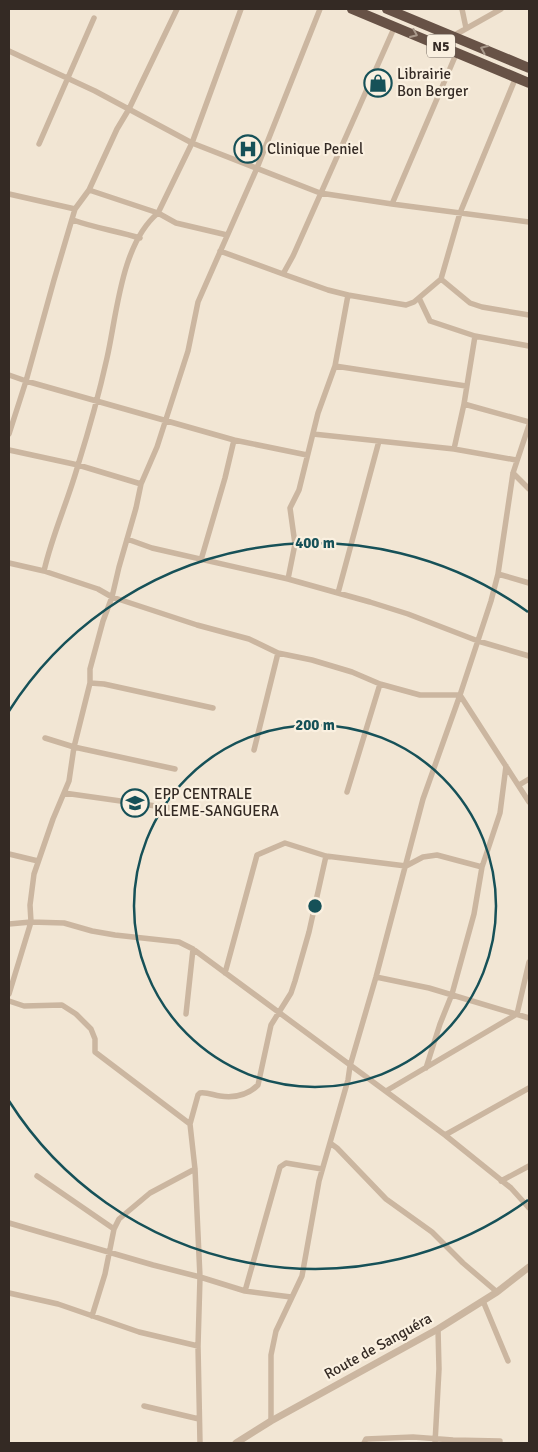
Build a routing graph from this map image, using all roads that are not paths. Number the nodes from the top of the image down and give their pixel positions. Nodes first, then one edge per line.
1 (177, 9) edge
2 (241, 9) edge
3 (320, 9) edge
4 (352, 9) edge
5 (389, 9) edge
6 (462, 9) edge
7 (501, 9) edge
8 (94, 18) dead end
9 (395, 26) junction
10 (466, 28) junction
11 (453, 36) junction
12 (9, 51) edge
13 (457, 52) junction
14 (529, 68) edge
15 (516, 77) junction
16 (68, 79) junction
17 (529, 83) edge
18 (129, 109) junction
19 (192, 143) junction
20 (40, 144) dead end
21 (257, 168) junction
22 (89, 190) junction
23 (320, 193) junction
24 (9, 194) edge
25 (392, 204) junction
26 (76, 209) junction
27 (158, 213) junction
28 (460, 213) junction
29 (73, 220) junction
30 (529, 222) edge
31 (227, 235) junction
32 (140, 238) junction
33 (220, 251) junction
34 (283, 274) junction
35 (440, 279) junction
36 (348, 295) junction
37 (419, 298) junction
38 (529, 315) edge
39 (475, 336) junction
40 (529, 346) edge
41 (335, 366) junction
42 (9, 375) edge
43 (26, 381) junction
44 (466, 386) junction
45 (95, 402) junction
46 (464, 404) junction
47 (165, 420) junction
48 (529, 423) edge
49 (9, 434) edge
50 (313, 434) junction
51 (234, 440) junction
52 (378, 441) junction
53 (454, 449) junction
54 (9, 450) edge
55 (307, 455) junction
56 (516, 460) junction
57 (78, 465) junction
58 (513, 473) junction
59 (141, 484) junction
60 (529, 489) edge
61 (127, 539) junction
62 (201, 560) junction
63 (9, 562) edge
64 (44, 571) junction
65 (498, 574) junction
66 (288, 579) junction
67 (529, 582) edge
68 (338, 594) junction
69 (112, 597) junction
70 (478, 641) junction
71 (278, 653) junction
72 (529, 656) edge
73 (90, 683) junction
74 (380, 684) junction
75 (460, 695) junction
76 (213, 708) dead end
77 (45, 738) dead end
78 (74, 747) junction
79 (254, 750) dead end
80 (506, 765) junction
81 (176, 769) dead end
82 (529, 779) edge
83 (519, 785) junction
84 (64, 792) junction
85 (347, 792) dead end
86 (529, 802) edge
87 (177, 809) dead end
88 (9, 854) edge
89 (326, 856) junction
90 (38, 861) junction
91 (406, 866) junction
92 (482, 867) junction
93 (31, 922) junction
94 (9, 924) edge
95 (193, 949) junction
96 (529, 962) edge
97 (225, 973) junction
98 (376, 977) junction
99 (9, 994) edge
100 (452, 994) junction
101 (9, 1001) edge
102 (280, 1012) junction
103 (186, 1014) dead end
104 (517, 1014) junction
105 (529, 1018) edge
106 (350, 1066) junction
107 (426, 1068) junction
108 (529, 1088) edge
109 (386, 1091) junction
110 (190, 1124) junction
111 (445, 1135) junction
112 (330, 1143) junction
113 (529, 1166) edge
114 (195, 1169) junction
115 (322, 1169) junction
116 (37, 1176) dead end
117 (501, 1181) junction
118 (529, 1208) edge
119 (9, 1223) edge
120 (114, 1229) junction
121 (110, 1252) junction
122 (529, 1268) edge
123 (200, 1277) junction
124 (245, 1291) junction
125 (497, 1292) junction
126 (9, 1293) edge
127 (291, 1297) junction
128 (483, 1301) junction
129 (92, 1316) junction
130 (438, 1329) junction
131 (198, 1346) junction
132 (508, 1362) dead end
133 (144, 1406) dead end
134 (199, 1419) junction
135 (271, 1421) junction
136 (244, 1441) edge
137 (435, 1441) edge
138 (500, 1441) dead end
139 (200, 1443) edge
140 (236, 1443) edge
141 (364, 1443) edge

1 - 18 street
2 - 19 street
3 - 21 street
4 - 9 highway, N5
5 - 11 highway, N5
6 - 10 street
7 - 10 street
8 - 16 street
9 -> 13 highway, N5
9 - 23 street
10 - 11 street
14 -> 11 highway, N5
12 - 16 street
13 - 15 highway, N5
13 - 25 street
15 - 17 highway, N5
15 - 28 street
16 - 18 street
16 - 20 street
18 - 19 street
18 - 22 street
19 - 21 street
19 - 27 street
21 - 23 street
21 - 31 street
22 - 26 street
22 - 27 street
23 - 25 street
23 - 34 street
24 - 26 street
25 - 28 street
26 - 29 street
27 - 31 street
27 - 32 street
28 - 30 street
28 - 35 street
29 - 32 street
29 - 43 street
31 - 33 street
32 - 45 street
33 - 34 street
33 - 47 street
34 - 36 street
35 - 37 street
35 - 38 street
36 - 37 street
36 - 41 street
37 - 39 street
39 - 40 street
39 - 44 street
41 - 44 street
41 - 50 street
42 - 43 street
43 - 45 street
43 - 49 street
44 - 46 street
45 - 47 street
45 - 57 street
46 - 48 street
46 - 53 street
47 - 51 street
47 - 59 street
48 - 56 street
50 - 52 street
50 - 55 street
51 - 55 street
51 - 62 street
52 - 53 street
52 - 68 street
53 - 56 street
54 - 57 street
55 - 66 street
56 - 58 street
57 - 59 street
57 - 64 street
58 - 60 street
58 - 65 street
59 - 61 street
61 - 62 street
61 - 69 street
62 - 66 street
63 - 64 street
64 - 69 street
65 - 67 street
65 - 70 street
66 - 68 street
68 - 70 street
69 - 71 street
69 - 73 street
70 - 72 street
70 - 75 street
71 - 74 street
71 - 79 street
73 - 76 street
73 - 78 street
74 - 75 street
74 - 85 street
75 - 80 street
75 - 91 street
77 - 78 street
78 - 81 street
78 - 84 street
80 - 83 street
80 - 92 street
82 - 83 street
83 - 86 street
84 - 87 street
84 - 90 street
88 - 90 street
89 - 91 street
89 - 97 street
89 - 102 street
90 - 93 street
91 - 92 street
91 - 98 street
92 - 100 street
93 - 94 street
93 - 95 street
93 - 99 street
95 - 97 street
95 - 103 street
96 - 104 street
97 - 102 street
98 - 100 street
98 - 106 street
100 - 104 street
100 - 107 street
101 - 110 street
102 - 106 street
102 - 110 street
104 - 105 street
104 - 107 street
106 - 109 street
106 - 112 street
107 - 109 street
108 - 111 street
109 - 111 street
110 - 114 street
111 - 117 street
112 - 115 street
112 - 125 street
113 - 117 street
114 - 120 street
114 - 123 street
115 - 124 street
115 - 127 street
116 - 120 street
117 - 118 street
119 - 121 street
120 - 121 street
121 - 123 street
121 - 129 street
122 - 125 street, Route de Sanguéra
123 - 124 street
123 - 131 street
124 - 127 street
125 - 128 street, Route de Sanguéra
126 - 129 street
127 - 135 street
128 - 130 street, Route de Sanguéra
128 - 132 street
129 - 131 street
130 - 135 street, Route de Sanguéra
130 - 137 street
131 - 134 street
133 - 134 street
134 - 139 street
135 - 136 street, Route de Sanguéra
136 - 140 street, Route de Sanguéra
137 - 138 street
137 - 141 street

